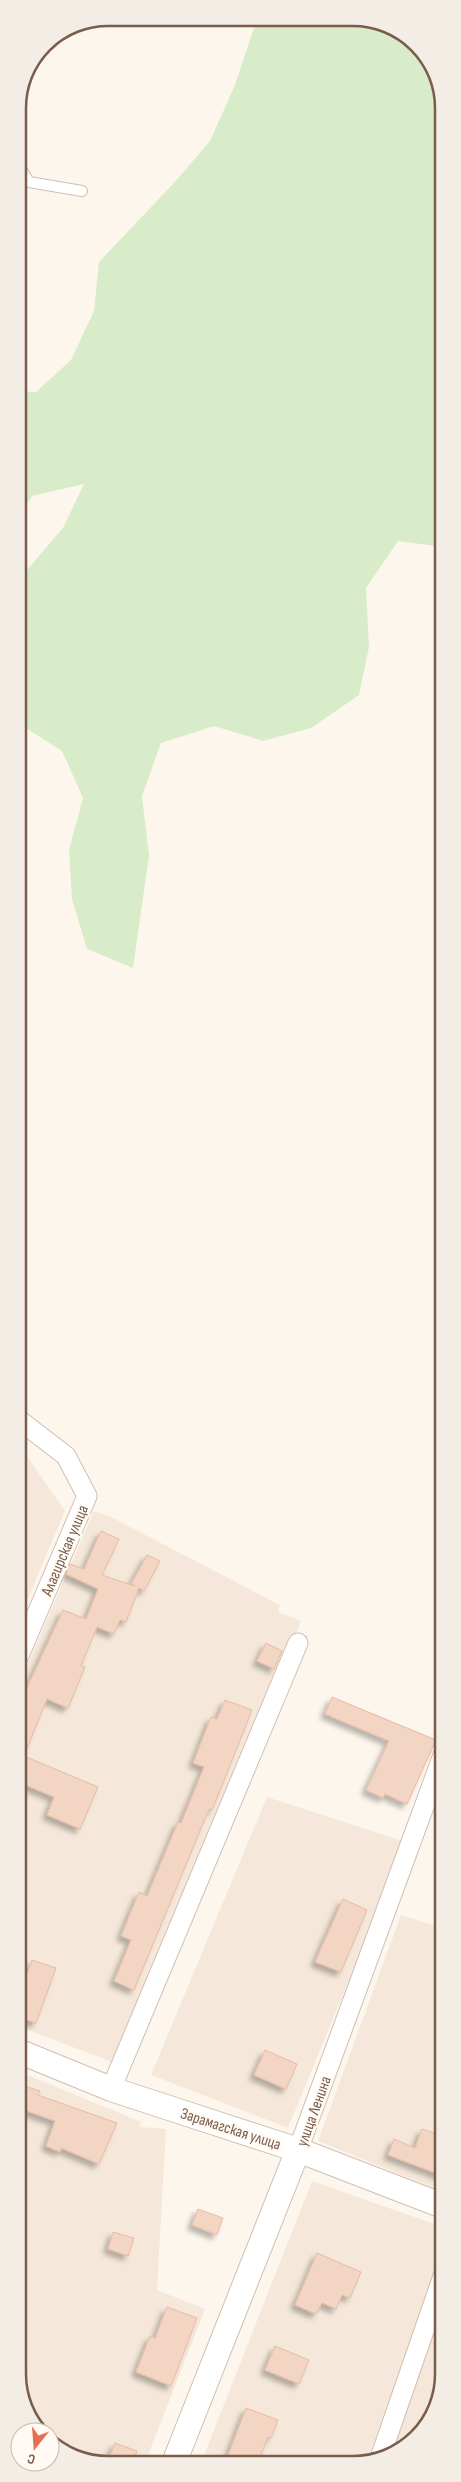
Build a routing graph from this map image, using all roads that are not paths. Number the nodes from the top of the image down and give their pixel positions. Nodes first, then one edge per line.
1 (26, 177) edge
2 (82, 191) dead end
3 (26, 1426) edge
4 (26, 1639) edge
5 (298, 1643) dead end
6 (435, 1777) edge
7 (26, 2054) edge
8 (111, 2089) junction
9 (298, 2150) junction
10 (435, 2203) edge
11 (435, 2299) edge
12 (382, 2450) edge
13 (177, 2456) edge

1 - 2 lane
3 - 4 street, Алагирская улица
5 - 8 street
6 - 9 street, улица Ленина
7 - 8 street, Зарамагская улица
8 - 9 street, Зарамагская улица
9 - 10 street, Зарамагская улица
9 - 13 street, улица Ленина
11 - 12 street

